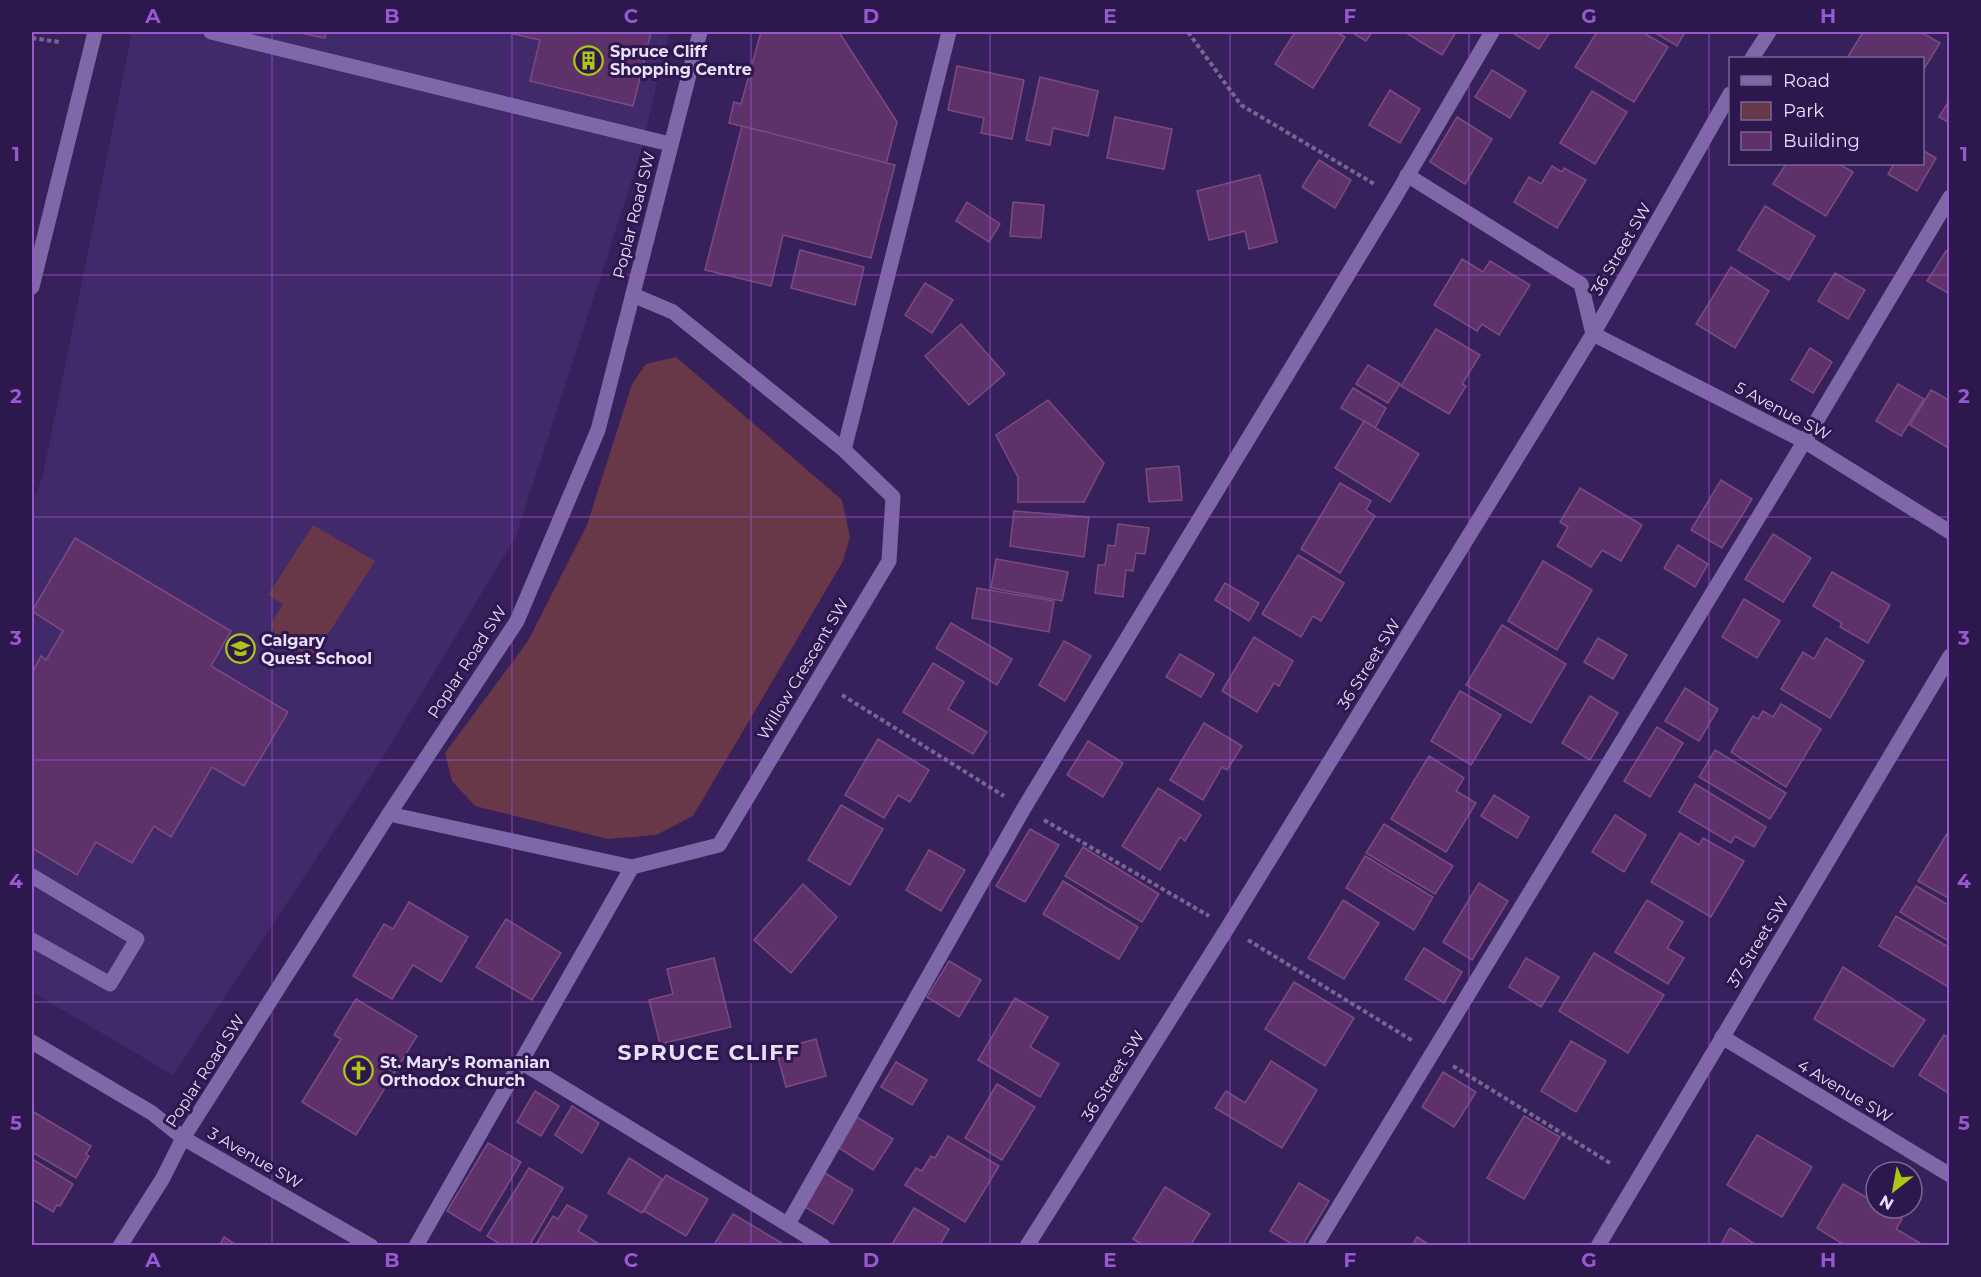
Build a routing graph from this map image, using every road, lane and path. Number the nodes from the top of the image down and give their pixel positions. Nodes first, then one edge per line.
1 (95, 32) edge
2 (211, 32) edge
3 (700, 32) edge
4 (949, 32) edge
5 (1188, 32) edge
6 (1492, 32) edge
7 (1768, 32) edge
8 (32, 38) edge
9 (59, 42) dead end
10 (1753, 57) edge
11 (1729, 97) edge
12 (670, 144) junction
13 (1407, 175) junction
14 (1395, 196) junction
15 (1950, 197) edge
16 (32, 288) edge
17 (633, 295) junction
18 (1593, 334) junction
19 (1804, 441) junction
20 (844, 450) junction
21 (1950, 532) edge
22 (1950, 656) edge
23 (389, 814) junction
24 (632, 867) junction
25 (32, 876) edge
26 (32, 939) edge
27 (1722, 1037) junction
28 (32, 1042) edge
29 (521, 1062) junction
30 (183, 1138) junction
31 (1950, 1175) edge
32 (788, 1224) junction
33 (120, 1245) edge
34 (370, 1245) edge
35 (416, 1245) edge
36 (823, 1245) edge
37 (1028, 1245) edge
38 (1315, 1245) edge
39 (1598, 1245) edge

1 - 16 street
2 - 12 street
3 - 12 street, Poplar Road SW
4 - 20 street
5 - 14 path
6 - 13 street
7 - 10 street
8 - 9 path
11 - 18 street, 36 Street SW
12 - 17 street, Poplar Road SW
13 - 14 street
13 - 18 street
14 - 32 street
15 - 19 street
17 - 20 street, Willow Crescent SW
17 - 23 street, Poplar Road SW
18 - 19 street, 5 Avenue SW
18 - 37 street, 36 Street SW
19 - 21 street, 5 Avenue SW
19 - 38 street
20 - 24 street, Willow Crescent SW
22 - 27 street, 37 Street SW
23 - 24 street, Willow Crescent SW
23 - 30 street, Poplar Road SW
24 - 29 street
25 - 26 street
27 - 31 street, 4 Avenue SW
27 - 39 street, 37 Street SW
28 - 30 street, 3 Avenue SW
29 - 32 street
29 - 35 street
30 - 33 street, Poplar Road SW
30 - 34 street, 3 Avenue SW
32 - 36 street

